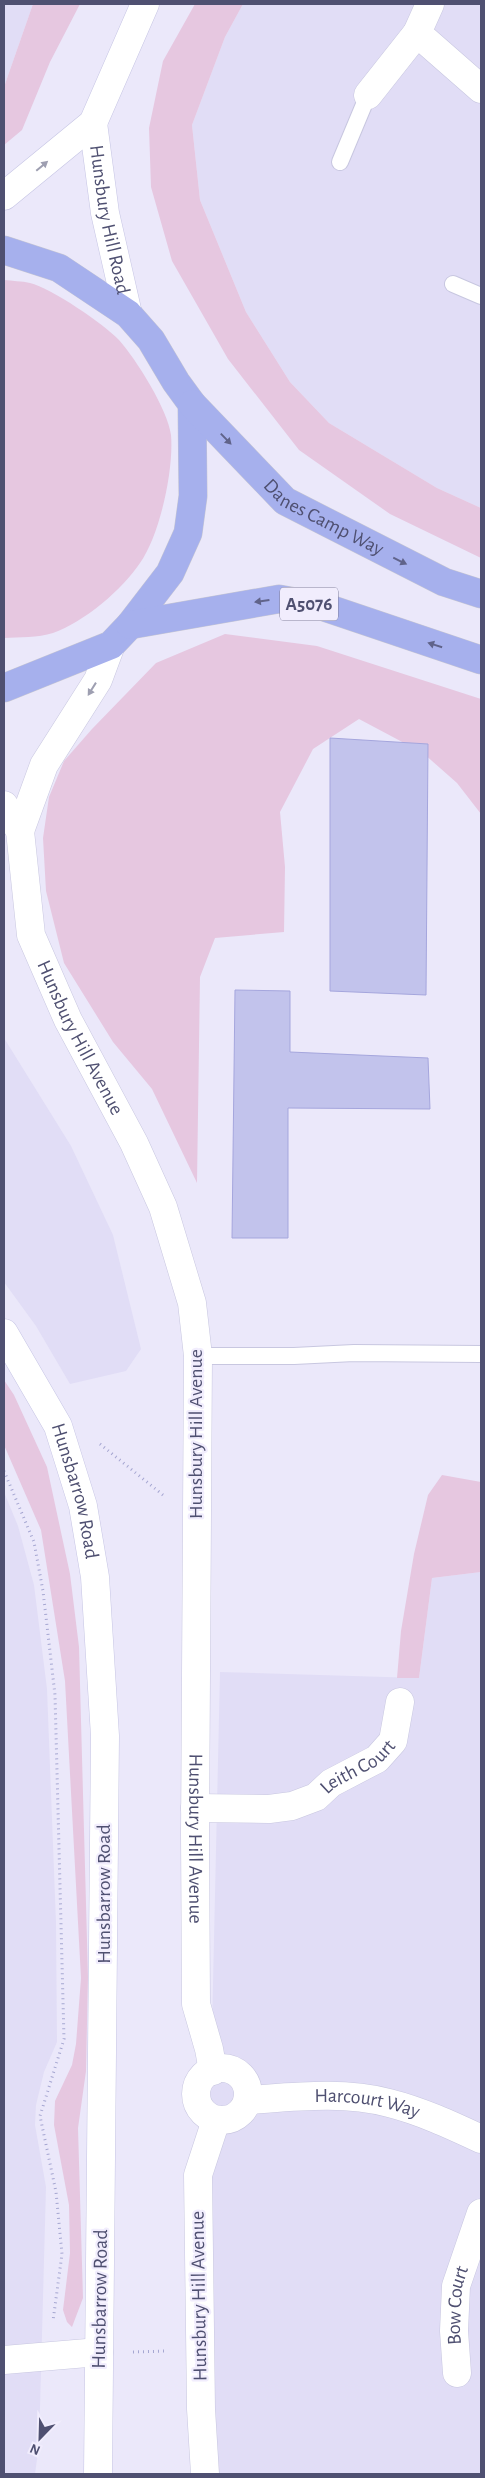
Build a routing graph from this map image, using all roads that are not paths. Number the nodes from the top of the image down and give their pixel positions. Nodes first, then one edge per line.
1 (144, 4) edge
2 (430, 4) edge
3 (417, 32) junction
4 (481, 89) edge
5 (368, 95) joint
6 (94, 123) junction
7 (340, 162) dead end
8 (4, 196) edge
9 (4, 250) edge
10 (453, 284) dead end
11 (481, 296) edge
12 (128, 314) junction
13 (192, 404) junction
14 (481, 594) edge
15 (130, 625) junction
16 (111, 645) junction
17 (481, 660) edge
18 (4, 688) edge
19 (4, 805) edge
20 (20, 831) junction
21 (4, 1332) edge
22 (481, 1354) edge
23 (198, 1356) junction
24 (400, 1702) dead end
25 (196, 1808) junction
26 (212, 2071) junction
27 (248, 2100) junction
28 (216, 2120) junction
29 (481, 2138) edge
30 (481, 2213) edge
31 (100, 2352) junction
32 (4, 2360) edge
33 (457, 2373) dead end
34 (98, 2474) edge
35 (205, 2474) edge

1 - 6 street, Hunsbury Hill Road
2 - 3 street
3 - 4 street
3 - 5 street
5 - 7 lane
8 -> 6 street, Hunsbury Hill Road
6 - 12 street, Hunsbury Hill Road
9 - 12 highway, Danes Camp Way
10 - 11 lane
12 - 13 highway, Danes Camp Way
13 -> 14 highway, Danes Camp Way
13 - 15 highway
15 - 16 highway
17 -> 15 highway, A5076
16 - 18 highway
16 -> 20 street, Hunsbury Hill Avenue
19 - 20 street, Hunsbury Hill Avenue
20 - 23 street, Hunsbury Hill Avenue
21 - 31 street, Hunsbarrow Road
22 - 23 lane
23 - 25 street, Hunsbury Hill Avenue
24 - 25 street, Leith Court
25 - 26 street, Hunsbury Hill Avenue
26 - 27 street
26 - 28 street
27 - 28 street
27 - 29 street, Harcourt Way
28 - 35 street, Hunsbury Hill Avenue
30 - 33 street, Bow Court
31 - 32 street
31 - 34 street, Hunsbarrow Road

